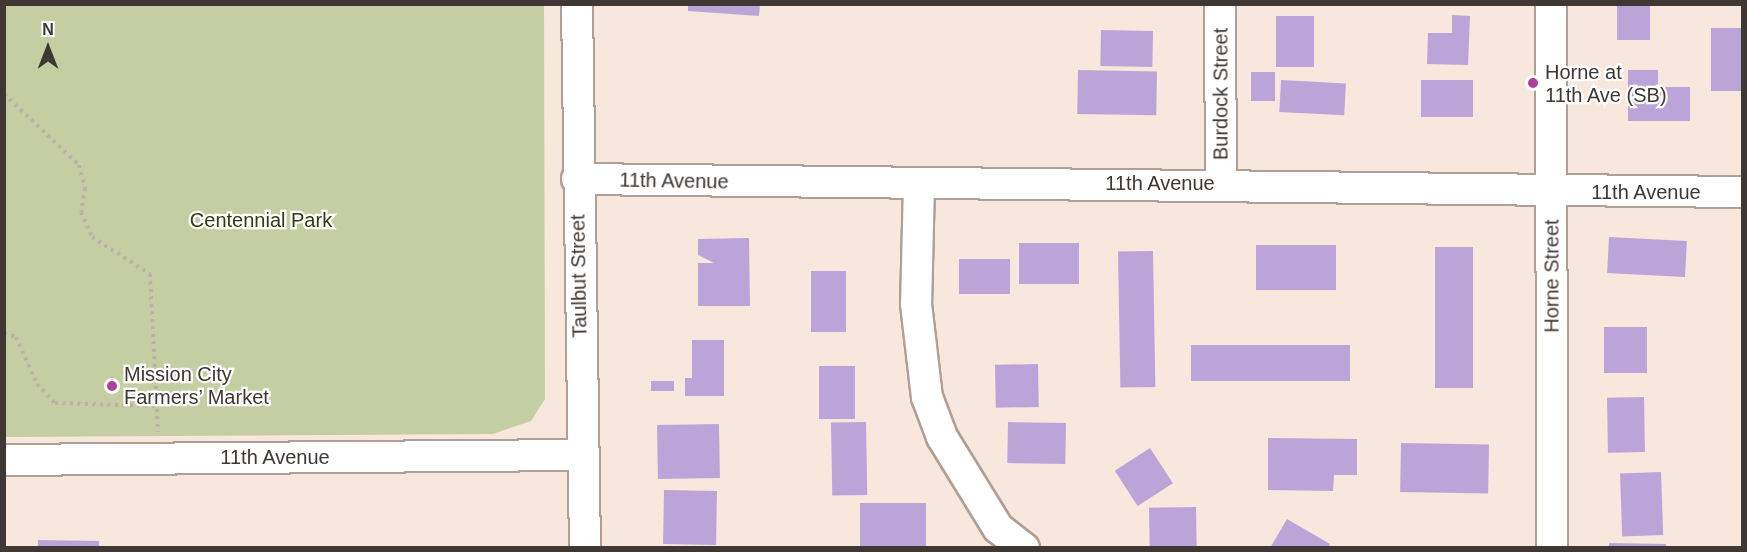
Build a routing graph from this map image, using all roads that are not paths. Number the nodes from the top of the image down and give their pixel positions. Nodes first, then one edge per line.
1 (577, 4) edge
2 (1220, 4) edge
3 (1551, 4) edge
4 (577, 179) junction
5 (919, 183) junction
6 (1221, 183) junction
7 (1552, 191) junction
8 (1743, 192) edge
9 (581, 455) junction
10 (4, 460) edge
11 (585, 548) edge
12 (1024, 548) edge
13 (1552, 548) edge

1 - 4 street, Taulbut Street
2 - 6 street, Burdock Street
3 - 7 street, Horne Street
4 - 5 street, 11th Avenue
4 - 9 street, Taulbut Street
5 - 6 street, 11th Avenue
5 - 12 street
6 - 7 street, 11th Avenue
7 - 8 street, 11th Avenue
7 - 13 street, Horne Street
9 - 10 street, 11th Avenue
9 - 11 street, Taulbut Street

